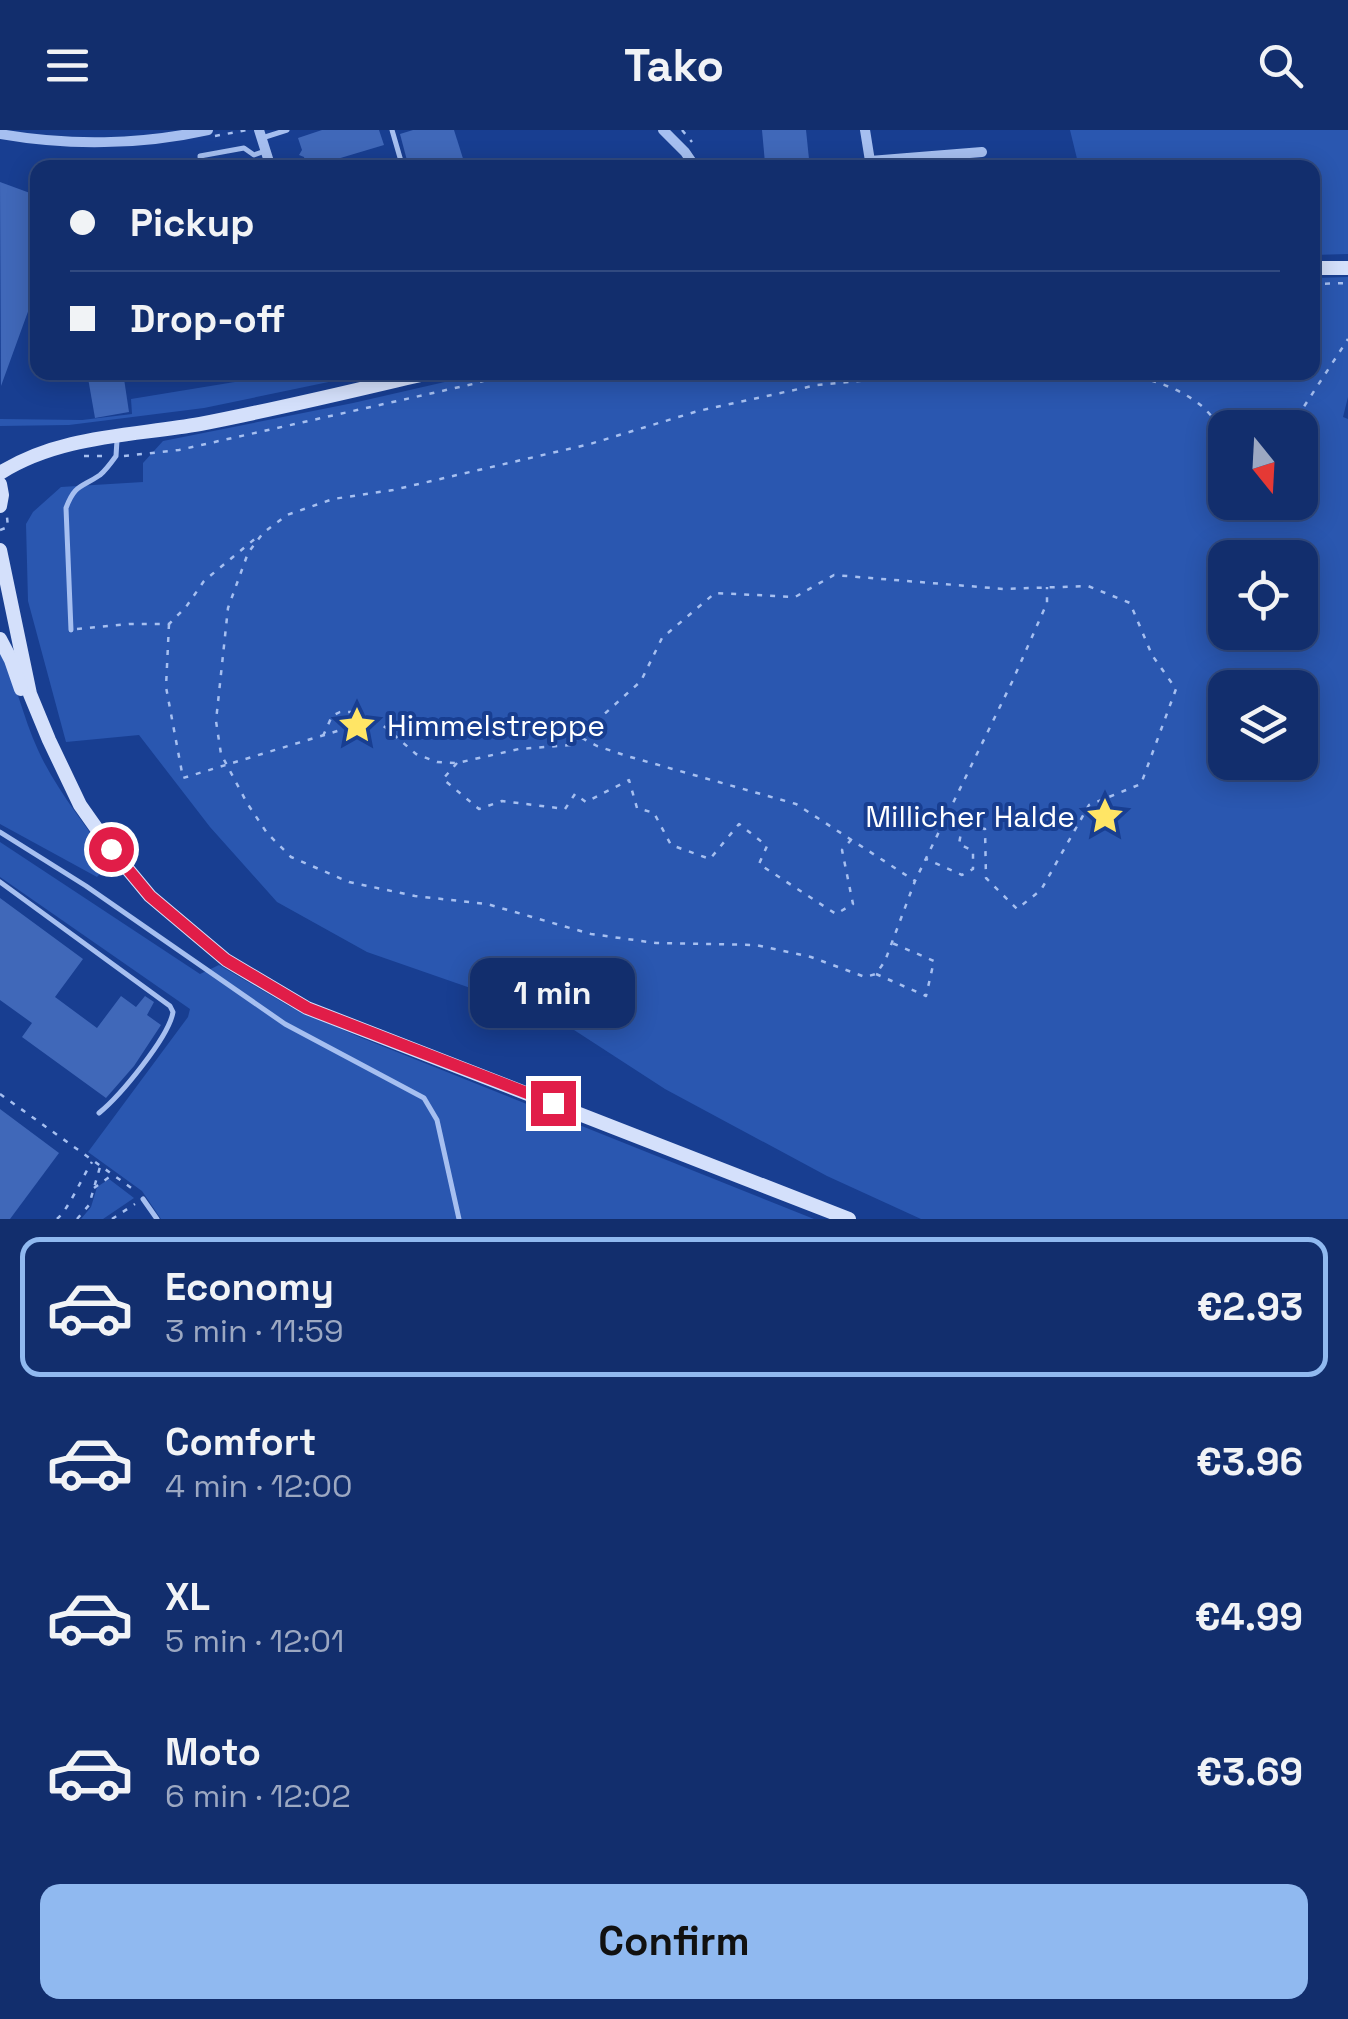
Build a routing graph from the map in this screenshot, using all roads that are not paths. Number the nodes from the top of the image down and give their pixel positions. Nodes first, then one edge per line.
1 (208, 130) edge
2 (287, 130) edge
3 (392, 130) edge
4 (664, 130) edge
5 (865, 130) edge
6 (0, 134) edge
7 (260, 134) edge
8 (266, 151) junction
9 (982, 152) dead end
10 (201, 160) edge
11 (268, 160) edge
12 (401, 160) edge
13 (690, 160) edge
14 (870, 160) edge
15 (882, 160) edge
16 (1320, 268) edge
17 (1348, 268) edge
18 (398, 380) edge
19 (117, 437) junction
20 (0, 473) edge
21 (0, 484) edge
22 (0, 506) edge
23 (0, 550) edge
24 (70, 630) road end
25 (0, 639) edge
26 (70, 787) junction
27 (0, 832) edge
28 (0, 882) edge
29 (100, 1113) dead end
30 (143, 1198) road end
31 (157, 1219) edge
32 (459, 1219) edge
33 (850, 1219) edge

1 - 6 street
2 - 7 lane
3 - 12 lane
4 - 13 street
5 - 14 street
7 - 8 street
8 - 10 lane
8 - 11 street
9 - 15 street
16 - 17 main road
18 - 19 main road
19 - 20 main road
19 - 24 lane
21 - 22 main road
23 - 26 main road
25 - 26 main road
26 - 33 main road
27 - 32 lane
28 - 29 lane
30 - 31 lane

